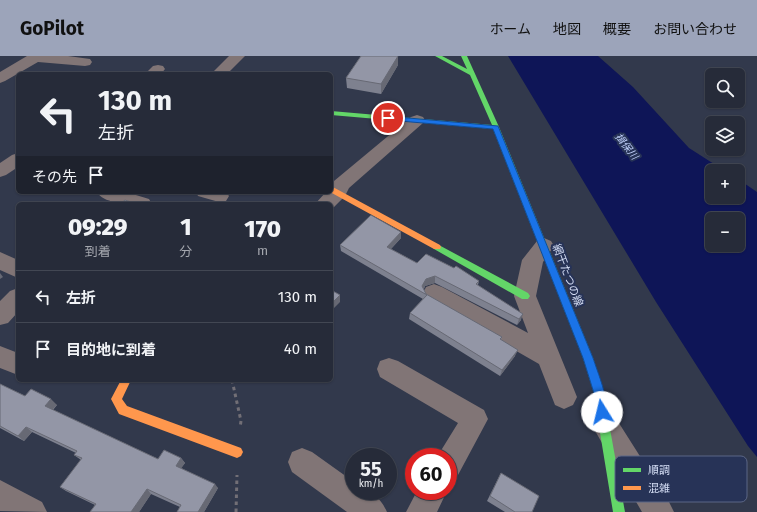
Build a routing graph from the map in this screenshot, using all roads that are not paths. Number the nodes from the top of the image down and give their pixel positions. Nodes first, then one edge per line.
1 (238, 56) edge
2 (438, 56) edge
3 (464, 56) edge
4 (36, 57) edge
5 (85, 62) dead end
6 (220, 72) edge
7 (472, 74) junction
8 (0, 78) edge
9 (0, 82) edge
10 (16, 84) edge
11 (333, 113) edge
12 (417, 120) junction
13 (496, 127) junction
14 (16, 160) edge
15 (0, 171) edge
16 (333, 193) edge
17 (101, 194) edge
18 (112, 194) edge
19 (331, 195) edge
20 (94, 202) edge
21 (136, 202) edge
22 (544, 246) junction
23 (0, 260) edge
24 (16, 269) edge
25 (434, 293) dead end
26 (525, 296) junction
27 (16, 300) edge
28 (0, 316) edge
29 (0, 357) edge
30 (549, 357) junction
31 (16, 363) edge
32 (389, 369) dead end
33 (125, 382) edge
34 (564, 397) dead end
35 (603, 422) junction
36 (457, 450) edge
37 (237, 452) dead end
38 (624, 456) edge
39 (302, 462) dead end
40 (615, 490) edge
41 (0, 496) edge
42 (428, 500) edge
43 (617, 502) edge
44 (653, 502) edge
45 (32, 512) edge
46 (372, 512) edge
47 (421, 512) edge
48 (619, 512) edge
49 (659, 512) edge

1 - 6 street
2 - 7 street
3 - 7 street, 網干たつの線
4 - 5 street
4 - 8 street
7 - 13 street, 網干たつの線
9 - 10 street
11 - 12 street
12 - 13 street
12 - 16 street
13 - 22 street, 網干たつの線
14 - 15 street
17 - 20 street
18 - 21 street
19 - 26 street
22 - 26 street
22 - 35 street, 網干たつの線
23 - 24 street
25 - 30 street
26 - 30 street
27 - 28 street
29 - 31 street
30 - 34 street
32 - 36 street
33 - 37 street
35 - 38 street
35 - 40 street, 網干たつの線
39 - 46 street
41 - 45 street
42 - 47 street
43 - 48 street, 網干たつの線
44 - 49 street

